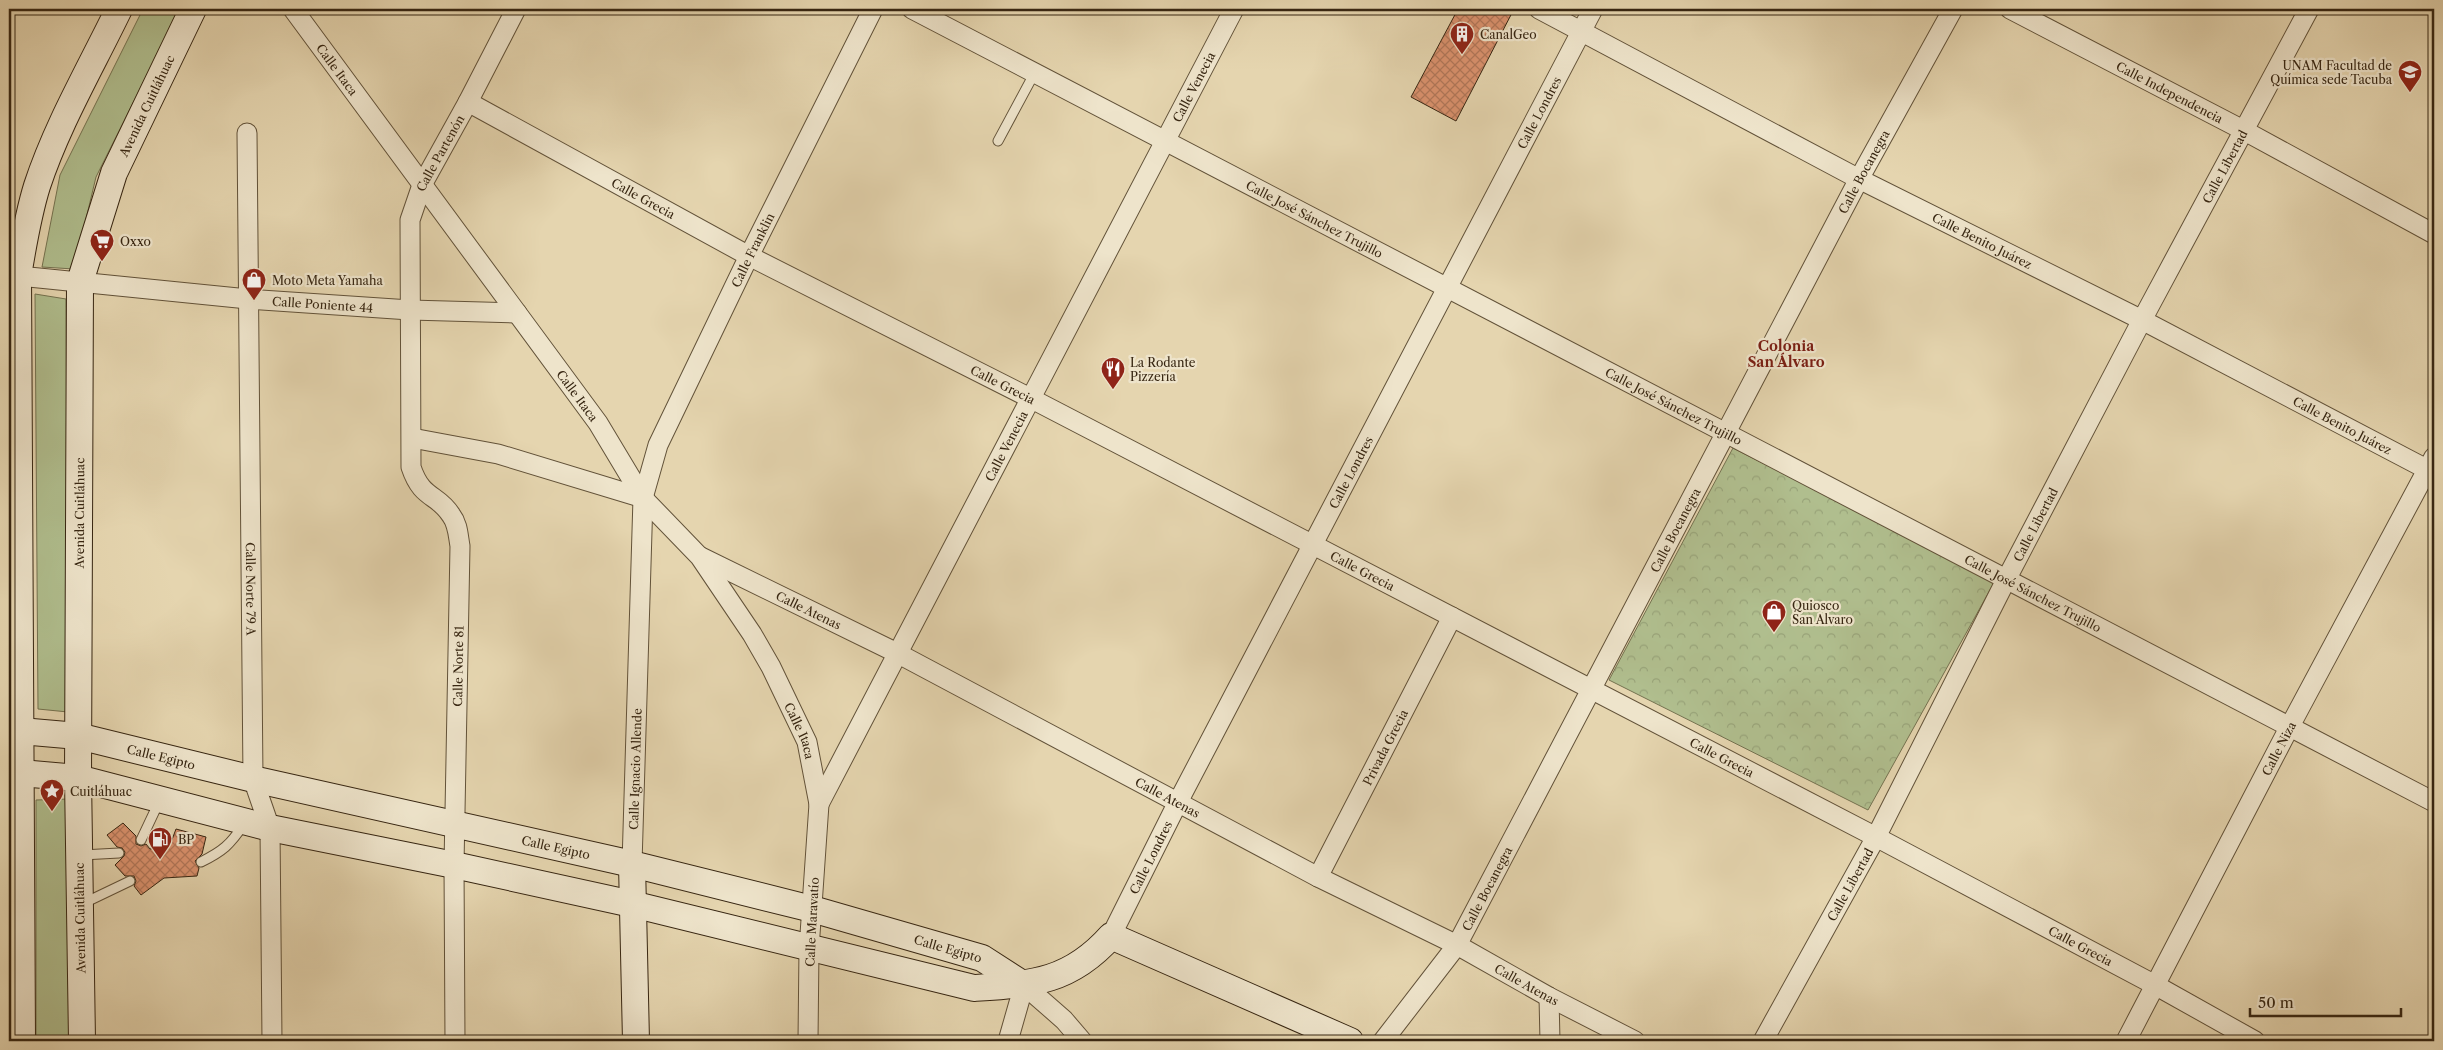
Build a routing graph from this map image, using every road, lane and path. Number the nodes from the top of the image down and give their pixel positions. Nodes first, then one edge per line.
1 (119, 9) edge
2 (193, 9) edge
3 (293, 9) edge
4 (516, 9) edge
5 (873, 9) edge
6 (912, 9) edge
7 (1234, 9) edge
8 (1539, 9) edge
9 (1593, 9) edge
10 (1953, 9) edge
11 (2010, 9) edge
12 (2309, 9) edge
13 (1581, 31) junction
14 (1034, 74) junction
15 (468, 102) junction
16 (2243, 130) junction
17 (247, 133) dead end
18 (1165, 140) junction
19 (998, 141) dead end
20 (1858, 179) junction
21 (422, 185) junction
22 (2434, 234) edge
23 (749, 256) junction
24 (14, 275) edge
25 (80, 282) junction
26 (1448, 287) junction
27 (248, 299) junction
28 (410, 310) junction
29 (517, 313) junction
30 (2142, 320) junction
31 (1030, 398) junction
32 (1725, 432) junction
33 (412, 438) junction
34 (2432, 466) edge
35 (643, 498) junction
36 (1312, 545) junction
37 (700, 557) junction
38 (2006, 578) junction
39 (1452, 617) junction
40 (897, 653) junction
41 (1591, 689) junction
42 (2290, 726) junction
43 (15, 731) edge
44 (78, 736) junction
45 (15, 772) edge
46 (78, 778) junction
47 (253, 779) junction
48 (160, 800) junction
49 (1178, 802) junction
50 (2434, 802) edge
51 (818, 804) junction
52 (455, 823) junction
53 (258, 825) junction
54 (1876, 837) junction
55 (141, 840) dead end
56 (15, 846) edge
57 (119, 853) dead end
58 (79, 855) junction
59 (200, 862) dead end
60 (632, 864) junction
61 (454, 865) junction
62 (1318, 877) junction
63 (130, 882) dead end
64 (632, 904) junction
65 (80, 905) junction
66 (812, 909) junction
67 (1111, 936) junction
68 (1457, 945) junction
69 (809, 949) junction
70 (1024, 985) junction
71 (2155, 985) junction
72 (1549, 997) junction
73 (22, 1041) edge
74 (82, 1041) edge
75 (272, 1041) edge
76 (455, 1041) edge
77 (636, 1041) edge
78 (808, 1041) edge
79 (1008, 1041) edge
80 (1082, 1041) edge
81 (1350, 1041) edge
82 (1383, 1041) edge
83 (1550, 1041) edge
84 (1635, 1041) edge
85 (1763, 1041) edge
86 (2126, 1041) edge
87 (2255, 1041) edge

1 - 24 street
2 - 25 street, Avenida Cuitláhuac
3 - 21 street, Calle Itaca
4 - 15 street, Calle Partenón
5 - 23 street, Calle Franklin
6 - 14 street, Calle José Sánchez Trujillo
7 - 18 street, Calle Venecia
8 - 13 street, Calle Benito Juárez
9 - 13 street, Calle Londres
10 - 20 street, Calle Bocanegra
11 - 16 street, Calle Independencia
12 - 16 street, Calle Libertad
13 - 20 street, Calle Benito Juárez
13 - 26 street, Calle Londres
14 - 18 street, Calle José Sánchez Trujillo
14 - 19 lane
15 - 21 street, Calle Partenón
15 - 23 street, Calle Grecia
16 - 22 street, Calle Independencia
16 - 30 street, Calle Libertad
17 - 27 street, Calle Norte 79 A
18 - 26 street, Calle José Sánchez Trujillo
18 - 31 street, Calle Venecia
20 - 30 street, Calle Benito Juárez
20 - 32 street, Calle Bocanegra
21 - 28 street, Calle Partenón
21 - 29 street, Calle Itaca
23 - 31 street, Calle Grecia
23 - 35 street, Calle Franklin
24 - 25 street, Calle Poniente 44
24 - 43 street
25 - 27 street, Calle Poniente 44
25 - 44 street, Avenida Cuitláhuac
26 - 32 street, Calle José Sánchez Trujillo
26 - 36 street, Calle Londres
27 - 28 street, Calle Poniente 44
27 - 47 street, Calle Norte 79 A
28 - 29 street, Calle Poniente 44
28 - 33 street, Calle Norte 81
29 - 35 street, Calle Itaca
30 - 34 street, Calle Benito Juárez
30 - 38 street, Calle Libertad
31 - 36 street, Calle Grecia
31 - 40 street, Calle Venecia
32 - 38 street, Calle José Sánchez Trujillo
32 - 41 street, Calle Bocanegra
33 - 35 street
33 - 52 street, Calle Norte 81
34 - 42 street, Calle Niza
35 - 37 street, Calle Itaca
35 - 60 street, Calle Ignacio Allende
36 - 39 street, Calle Grecia
36 - 49 street, Calle Londres
37 - 40 street, Calle Atenas
37 - 51 street, Calle Itaca
38 - 42 street, Calle José Sánchez Trujillo
38 - 54 street, Calle Libertad
39 - 41 street, Calle Grecia
39 - 62 street, Privada Grecia
40 - 49 street, Calle Atenas
40 - 51 street, Calle Venecia
41 - 54 street, Calle Grecia
41 - 68 street, Calle Bocanegra
42 - 50 street, Calle José Sánchez Trujillo
42 - 71 street, Calle Niza
43 - 44 street, Calle Egipto
43 - 45 street
44 - 46 street, Avenida Cuitláhuac
44 - 47 street, Calle Egipto
45 - 46 street
45 - 56 street
46 - 48 street
46 - 58 street, Avenida Cuitláhuac
47 - 52 street, Calle Egipto
47 - 53 street, Calle Norte 79 A
48 - 53 street
48 - 55 lane
49 - 62 street, Calle Atenas
49 - 67 street, Calle Londres
51 - 66 street, Calle Maravatío
52 - 60 street, Calle Egipto
52 - 61 street, Calle Norte 81
53 - 59 lane
53 - 61 street
53 - 75 street, Calle Norte 79 A
54 - 71 street, Calle Grecia
54 - 85 street, Calle Libertad
56 - 73 street
57 - 58 lane
58 - 65 street, Avenida Cuitláhuac
60 - 64 street, Calle Ignacio Allende
60 - 66 street, Calle Egipto
61 - 64 street
61 - 76 street, Calle Norte 81
62 - 68 street, Calle Atenas
63 - 65 lane
64 - 69 street
64 - 77 street, Calle Ignacio Allende
65 - 74 street, Avenida Cuitláhuac
66 - 69 street, Calle Maravatío
66 - 70 street, Calle Egipto
67 - 70 street
67 - 81 street
68 - 72 street, Calle Atenas
68 - 82 street, Calle Bocanegra
69 - 70 street
69 - 78 street, Calle Maravatío
70 - 79 street
70 - 80 street
71 - 86 street, Calle Niza
71 - 87 street, Calle Grecia
72 - 83 street
72 - 84 street, Calle Atenas

